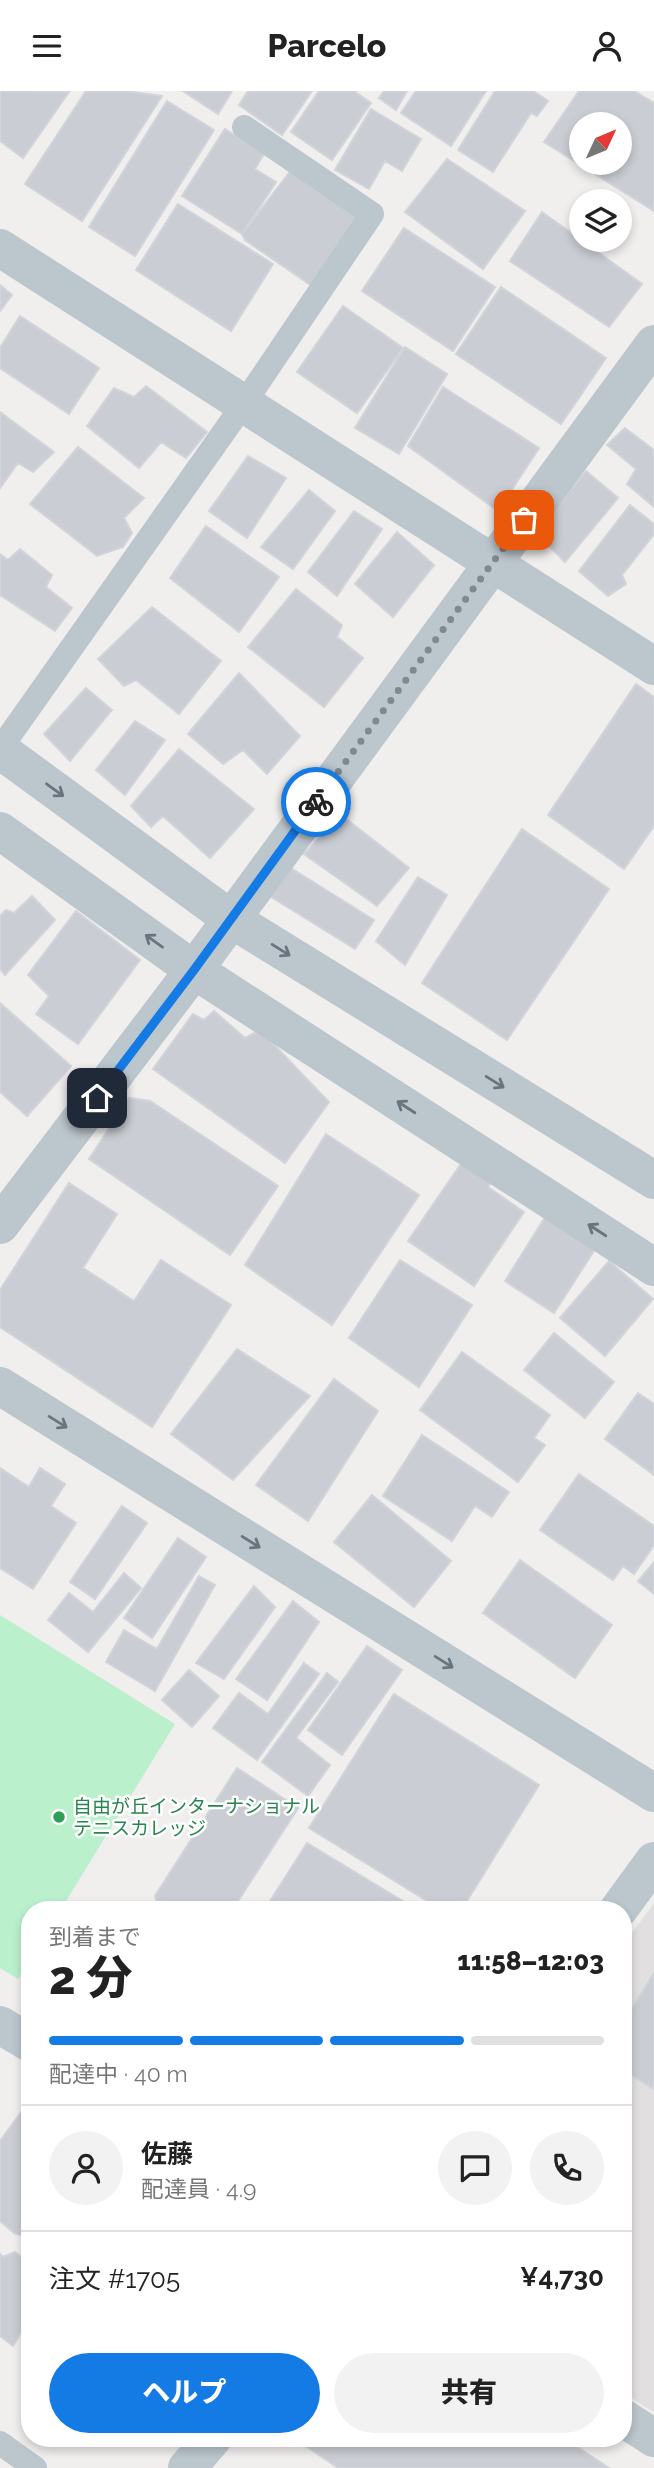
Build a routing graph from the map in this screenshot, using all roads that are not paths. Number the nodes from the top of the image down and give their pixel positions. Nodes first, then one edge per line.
1 (244, 127) dead end
2 (0, 248) edge
3 (654, 344) edge
4 (243, 405) junction
5 (491, 564) junction
6 (654, 666) edge
7 (0, 750) edge
8 (0, 831) edge
9 (231, 919) junction
10 (194, 970) junction
11 (654, 1180) edge
12 (0, 1225) edge
13 (654, 1267) edge
14 (0, 1386) edge
15 (654, 1793) edge
16 (654, 1861) edge
17 (625, 1901) edge
18 (0, 2025) edge
19 (21, 2038) edge
20 (632, 2424) edge
21 (654, 2438) edge
22 (0, 2443) edge
23 (205, 2447) edge
24 (35, 2468) edge
25 (187, 2468) edge

1 - 4 lane
2 - 4 street
3 - 5 street
4 - 5 street
4 - 7 lane
5 - 6 street
5 - 9 street
7 -> 9 street
10 -> 8 street
9 - 10 street
9 -> 11 street
10 - 12 street
13 -> 10 street
14 -> 15 street
16 - 17 street
18 - 19 street
20 - 21 street
22 - 24 lane
23 - 25 street

